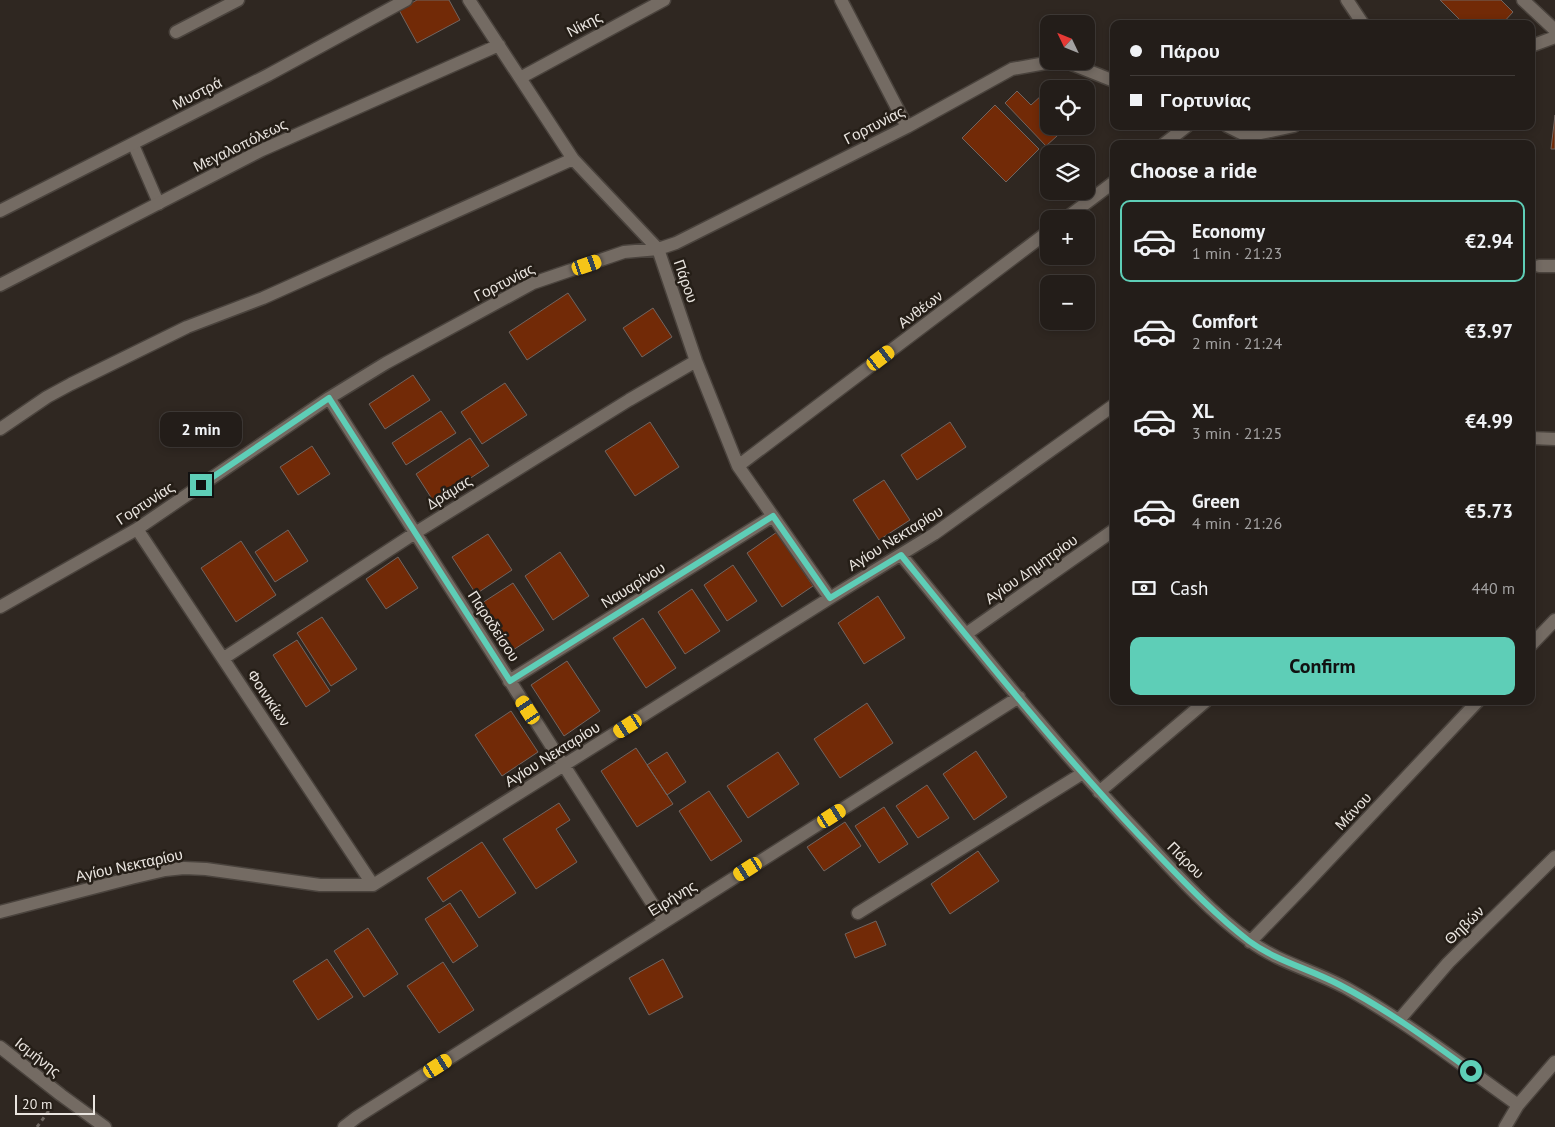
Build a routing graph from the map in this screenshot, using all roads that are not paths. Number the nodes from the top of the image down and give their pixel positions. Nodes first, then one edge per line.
1 (238, 0) edge
2 (406, 0) edge
3 (469, 0) edge
4 (664, 0) edge
5 (841, 0) edge
6 (1347, 0) edge
7 (1523, 0) edge
8 (646, 4) edge
9 (1360, 20) edge
10 (1555, 30) edge
11 (176, 32) dead end
12 (1555, 37) edge
13 (1535, 44) edge
14 (499, 45) junction
15 (1040, 64) edge
16 (1088, 70) edge
17 (520, 78) junction
18 (1110, 78) edge
19 (907, 127) junction
20 (1182, 130) edge
21 (1235, 130) edge
22 (1275, 130) edge
23 (1169, 140) edge
24 (133, 144) junction
25 (573, 159) junction
26 (1110, 185) edge
27 (159, 204) junction
28 (1077, 210) edge
29 (0, 211) edge
30 (1040, 238) edge
31 (658, 250) junction
32 (1539, 266) dead end
33 (1555, 266) edge
34 (0, 285) edge
35 (696, 360) junction
36 (329, 398) junction
37 (1110, 408) edge
38 (0, 429) edge
39 (1535, 438) edge
40 (1555, 439) edge
41 (738, 466) junction
42 (773, 516) junction
43 (137, 529) junction
44 (415, 533) junction
45 (1110, 533) edge
46 (901, 555) junction
47 (830, 598) junction
48 (0, 607) edge
49 (1555, 620) edge
50 (966, 634) junction
51 (1535, 641) edge
52 (224, 658) junction
53 (510, 681) junction
54 (1019, 697) junction
55 (1201, 705) edge
56 (1474, 705) edge
57 (564, 766) junction
58 (1083, 773) junction
59 (1099, 792) junction
60 (1555, 857) edge
61 (374, 885) junction
62 (0, 912) edge
63 (858, 913) dead end
64 (664, 922) junction
65 (1250, 942) junction
66 (1400, 1020) junction
67 (0, 1048) edge
68 (1555, 1062) edge
69 (1518, 1106) junction
70 (105, 1127) edge
71 (344, 1127) edge
72 (1504, 1127) edge

1 - 11 street
2 - 24 street, Μυστρά
3 - 14 street, Πάρου
4 - 8 street, Νίκης
5 - 19 street
6 - 9 street
7 - 10 street
8 - 17 street, Νίκης
12 - 13 street
14 - 17 street, Πάρου
14 - 27 street, Μεγαλοπόλεως
15 - 19 street, Γορτυνίας
16 - 18 street
17 - 25 street, Πάρου
19 - 31 street, Γορτυνίας
20 - 23 street
21 - 22 street
24 - 27 lane
24 - 29 street, Μυστρά
25 - 31 street, Πάρου
25 - 38 street
26 - 28 street
27 - 34 street, Μεγαλοπόλεως
30 - 41 street, Ανθέων
31 - 35 street, Πάρου
31 - 36 street, Γορτυνίας
32 - 33 street
35 - 41 street, Πάρου
35 - 44 street, Δράμας
36 - 43 street, Γορτυνίας
36 - 44 street, Παραδείσου
37 - 46 street, Αγίου Νεκταρίου
39 - 40 street
41 - 42 street, Πάρου
42 - 47 street, Πάρου
42 - 53 street, Ναυαρίνου
43 - 48 street, Γορτυνίας
43 - 52 street, Φοινικίων
44 - 52 street, Δράμας
44 - 53 street, Παραδείσου
45 - 50 street, Αγίου Δημητρίου
46 - 47 street, Αγίου Νεκταρίου
46 - 50 street, Πάρου
47 - 57 street, Αγίου Νεκταρίου
49 - 51 street
50 - 54 street, Πάρου
52 - 61 street, Φοινικίων
53 - 57 street, Παραδείσου
54 - 58 street, Πάρου
54 - 64 street, Ειρήνης
55 - 59 street
56 - 65 street, Μάνου
57 - 61 street, Αγίου Νεκταρίου
57 - 64 street, Παραδείσου
58 - 59 street, Πάρου
58 - 63 street
59 - 65 street, Πάρου
60 - 66 street, Θηβών
61 - 62 street, Αγίου Νεκταρίου
64 - 71 street, Ειρήνης
65 - 66 street, Πάρου
66 - 69 street, Πάρου
67 - 70 street, Ισμήνης
68 - 69 street
69 - 72 street

